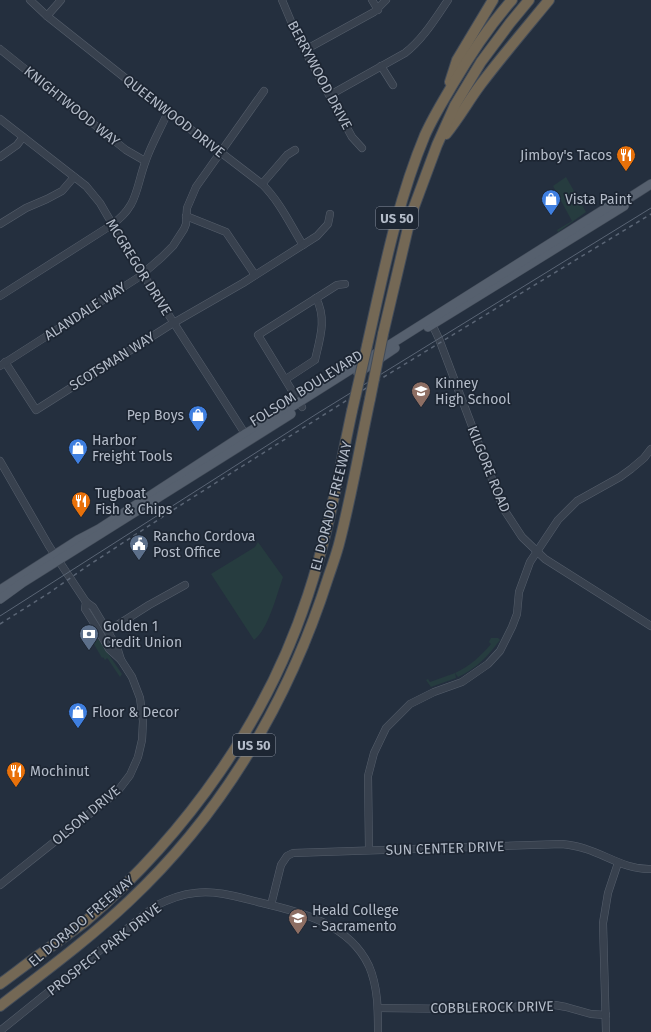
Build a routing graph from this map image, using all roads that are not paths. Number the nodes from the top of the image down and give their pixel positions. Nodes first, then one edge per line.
1 (30, 0) edge
2 (62, 0) edge
3 (282, 0) edge
4 (372, 0) edge
5 (386, 0) edge
6 (448, 0) edge
7 (512, 0) edge
8 (529, 0) edge
9 (549, 0) edge
10 (493, 2) edge
11 (378, 10) junction
12 (47, 16) junction
13 (0, 49) edge
14 (305, 50) junction
15 (381, 66) junction
16 (393, 85) dead end
17 (264, 91) dead end
18 (330, 95) junction
19 (445, 97) junction
20 (168, 112) junction
21 (0, 119) edge
22 (23, 137) junction
23 (437, 145) junction
24 (362, 148) dead end
25 (295, 150) dead end
26 (220, 152) junction
27 (0, 157) edge
28 (145, 161) junction
29 (74, 177) junction
30 (262, 184) junction
31 (651, 184) edge
32 (626, 200) junction
33 (330, 214) dead end
34 (186, 216) junction
35 (0, 224) edge
36 (113, 224) junction
37 (552, 243) junction
38 (303, 245) junction
39 (537, 260) junction
40 (143, 274) junction
41 (255, 275) junction
42 (345, 284) dead end
43 (0, 296) edge
44 (316, 298) junction
45 (174, 322) junction
46 (431, 323) junction
47 (3, 364) edge
48 (286, 379) junction
49 (301, 404) junction
50 (247, 438) junction
51 (651, 449) edge
52 (0, 461) edge
53 (145, 498) junction
54 (128, 518) junction
55 (536, 551) junction
56 (57, 558) junction
57 (185, 585) dead end
58 (0, 590) edge
59 (0, 599) edge
60 (85, 605) junction
61 (651, 626) edge
62 (108, 631) junction
63 (114, 654) junction
64 (121, 660) junction
65 (369, 850) junction
66 (618, 862) junction
67 (651, 869) edge
68 (0, 885) edge
69 (272, 905) junction
70 (0, 984) edge
71 (0, 1006) edge
72 (378, 1008) junction
73 (606, 1015) junction
74 (0, 1031) edge
75 (378, 1032) edge
76 (606, 1032) edge

1 - 12 street, QUEENWOOD DRIVE
2 - 12 street
3 - 14 street, BERRYWOOD DRIVE
4 - 11 street
5 - 11 street
6 - 15 street
7 - 19 highway, EL DORADO FREEWAY / US 50
8 - 23 highway, EL DORADO FREEWAY / US 50
9 - 23 highway
10 - 19 highway
11 - 14 street
12 - 20 street, QUEENWOOD DRIVE
13 - 28 street, KNIGHTWOOD WAY
14 - 18 street, BERRYWOOD DRIVE
15 - 16 street
15 - 18 street
17 - 26 street, ALANDALE WAY
18 - 24 street, BERRYWOOD DRIVE
19 - 70 highway, EL DORADO FREEWAY / US 50, bridge
20 - 26 street, QUEENWOOD DRIVE
20 - 28 street
21 - 22 street, MCGREGOR DRIVE
22 - 27 street
22 - 29 street, MCGREGOR DRIVE
23 - 71 highway, EL DORADO FREEWAY / US 50, bridge
25 - 30 street
26 - 30 street, QUEENWOOD DRIVE
26 - 34 street, ALANDALE WAY
28 - 36 street
29 - 35 street
29 - 36 street, MCGREGOR DRIVE
30 - 38 street, QUEENWOOD DRIVE
31 - 32 main road, FOLSOM BOULEVARD
32 - 37 main road, FOLSOM BOULEVARD
32 - 39 main road, FOLSOM BOULEVARD
33 - 38 street, SCOTSMAN WAY
34 - 40 street, ALANDALE WAY
34 - 41 street
36 - 40 street, MCGREGOR DRIVE
36 - 43 street
37 - 39 main road
37 - 46 main road, FOLSOM BOULEVARD
38 - 41 street, SCOTSMAN WAY
39 - 46 main road, FOLSOM BOULEVARD
40 - 45 street, MCGREGOR DRIVE
40 - 47 street, ALANDALE WAY
41 - 45 street, SCOTSMAN WAY
42 - 44 street
44 - 48 street
44 - 48 street
45 - 47 street, SCOTSMAN WAY
45 - 50 street, MCGREGOR DRIVE
46 - 49 main road, FOLSOM BOULEVARD
46 - 55 street, KILGORE ROAD
48 - 49 street
49 - 50 main road, FOLSOM BOULEVARD
50 - 53 main road, FOLSOM BOULEVARD
50 - 54 main road, FOLSOM BOULEVARD
51 - 55 street
52 - 56 street, OLSON DRIVE
53 - 54 main road
53 - 56 main road, FOLSOM BOULEVARD
54 - 56 main road, FOLSOM BOULEVARD
55 - 61 street, KILGORE ROAD
55 - 65 street
56 - 58 main road, FOLSOM BOULEVARD
56 - 59 main road, FOLSOM BOULEVARD
56 - 60 street, OLSON DRIVE
57 - 62 street
60 - 62 street, OLSON DRIVE
60 - 63 street, OLSON DRIVE
62 - 63 street
62 - 64 street, OLSON DRIVE
63 - 64 street, OLSON DRIVE
64 - 68 street, OLSON DRIVE
65 - 66 street, SUN CENTER DRIVE
65 - 69 street, SUN CENTER DRIVE
66 - 67 street, SUN CENTER DRIVE
66 - 73 street
69 - 72 street, PROSPECT PARK DRIVE
69 - 74 street, PROSPECT PARK DRIVE
72 - 73 street, COBBLEROCK DRIVE
72 - 75 street, PROSPECT PARK DRIVE
73 - 76 street

